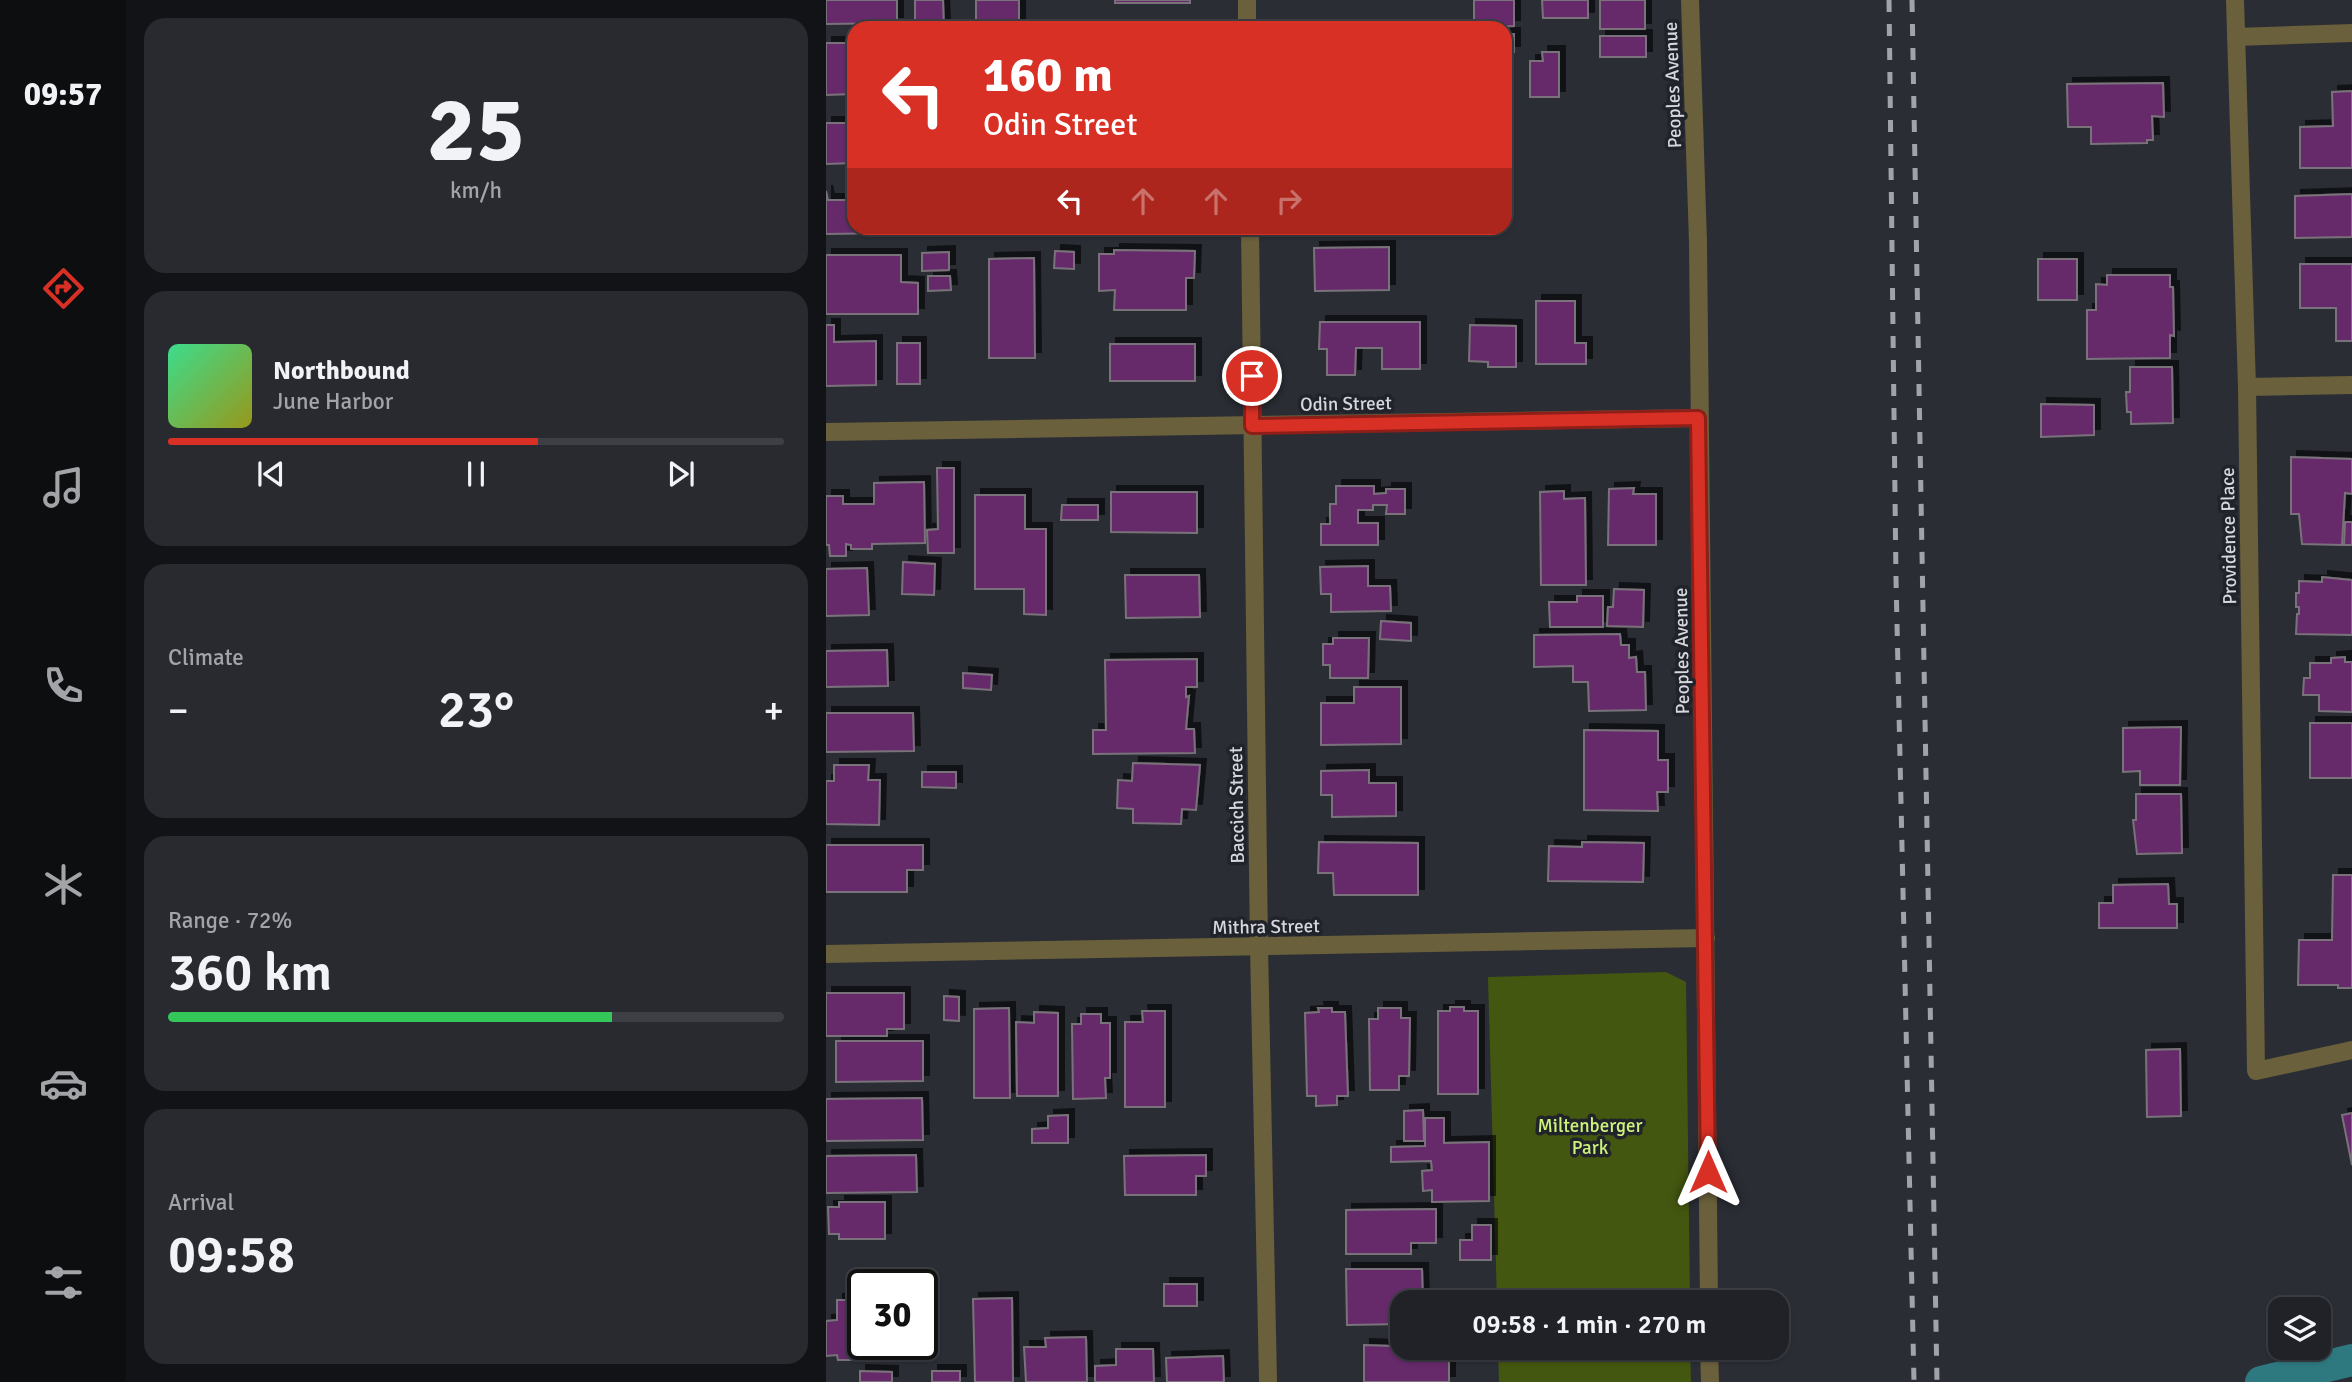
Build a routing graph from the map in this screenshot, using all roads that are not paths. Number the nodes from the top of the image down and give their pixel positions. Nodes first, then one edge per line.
1 (1247, 0) edge
2 (1690, 0) edge
3 (2235, 0) edge
4 (1247, 21) edge
5 (2352, 33) edge
6 (2236, 37) junction
7 (1250, 235) edge
8 (2352, 385) edge
9 (2246, 387) junction
10 (1698, 418) junction
11 (1252, 426) junction
12 (826, 432) edge
13 (1706, 938) junction
14 (1259, 947) junction
15 (826, 954) edge
16 (2352, 1050) edge
17 (1709, 1290) edge
18 (1709, 1360) edge
19 (1268, 1382) edge
20 (1710, 1382) edge

1 - 4 street
2 - 10 street, Peoples Avenue
3 - 6 street, Providence Place
5 - 6 street
6 - 9 street, Providence Place
7 - 11 street, Baccich Street
8 - 9 street
9 - 16 street, Providence Place
10 - 11 street, Odin Street
10 - 13 street, Peoples Avenue
11 - 12 street, Odin Street
11 - 14 street, Baccich Street
13 - 14 street, Mithra Street
13 - 17 street, Peoples Avenue
14 - 15 street, Mithra Street
14 - 19 street, Baccich Street
18 - 20 street

